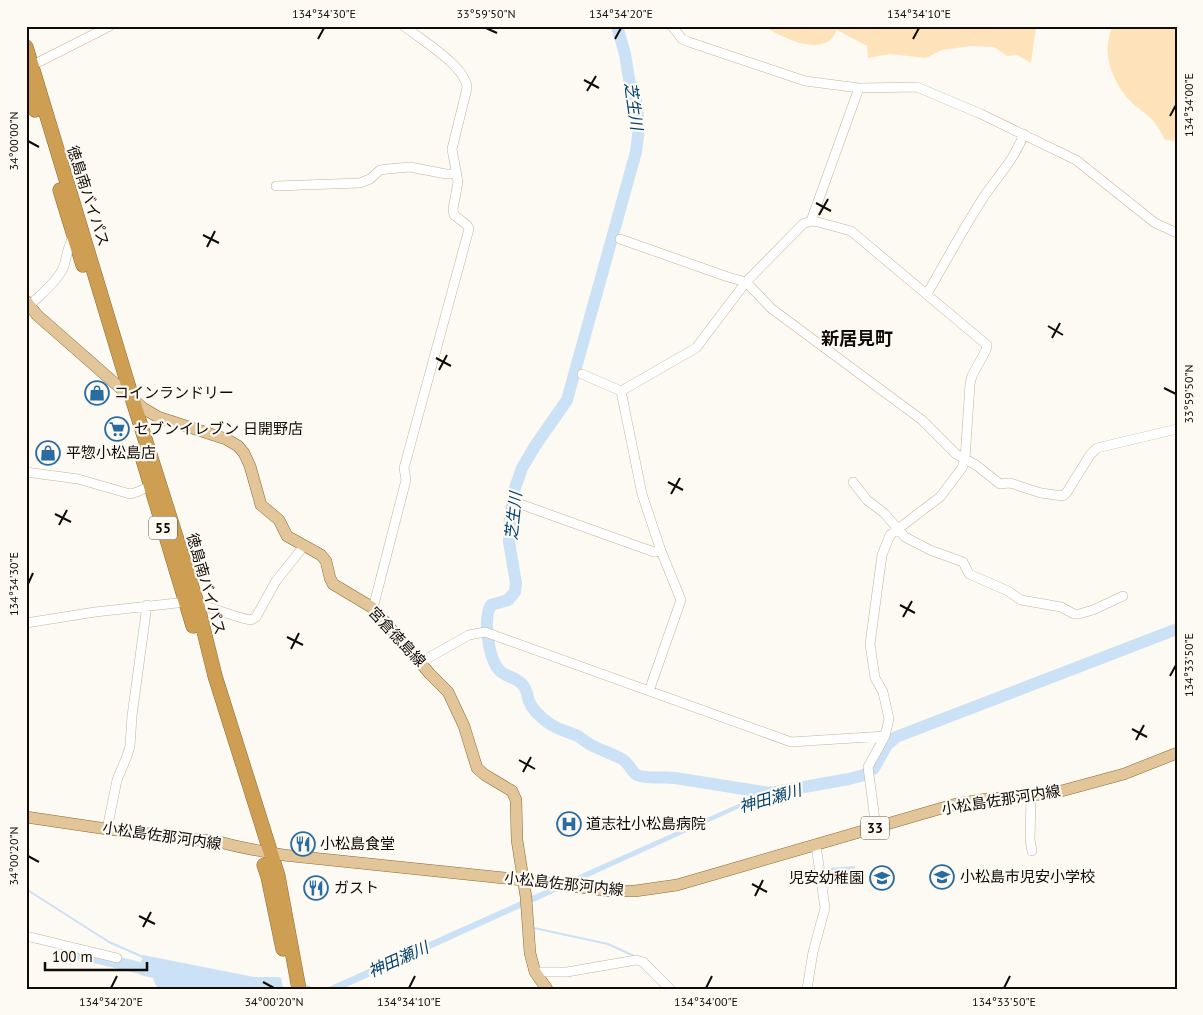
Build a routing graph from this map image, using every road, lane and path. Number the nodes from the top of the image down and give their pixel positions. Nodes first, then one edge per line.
1 (110, 26) edge
2 (404, 26) edge
3 (672, 26) edge
4 (26, 48) edge
5 (29, 67) edge
6 (26, 82) edge
7 (859, 88) junction
8 (1024, 134) junction
9 (457, 174) junction
10 (276, 186) dead end
11 (811, 221) junction
12 (78, 233) junction
13 (1177, 233) edge
14 (620, 239) dead end
15 (746, 282) junction
16 (927, 294) junction
17 (29, 307) edge
18 (582, 374) dead end
19 (121, 389) junction
20 (621, 392) junction
21 (133, 401) junction
22 (1177, 429) edge
23 (965, 459) junction
24 (26, 472) edge
25 (853, 482) dead end
26 (150, 486) junction
27 (520, 504) dead end
28 (897, 530) junction
29 (304, 546) junction
30 (661, 551) junction
31 (1124, 596) dead end
32 (192, 602) junction
33 (147, 605) junction
34 (373, 608) junction
35 (26, 623) edge
36 (421, 662) junction
37 (649, 690) junction
38 (885, 736) junction
39 (1177, 753) edge
40 (1031, 797) junction
41 (26, 817) edge
42 (876, 828) junction
43 (107, 829) junction
44 (816, 845) junction
45 (265, 851) junction
46 (1032, 851) dead end
47 (523, 880) junction
48 (26, 936) edge
49 (117, 958) dead end
50 (535, 972) junction
51 (294, 984) edge
52 (546, 989) edge
53 (670, 989) edge
54 (807, 989) edge

1 - 5 street
2 - 9 street
3 - 7 street
4 - 5 highway, 徳島南バイパス / 55
5 - 12 highway, 徳島南バイパス / 55
6 - 12 highway, 徳島南バイパス / 55
7 - 8 street
7 - 11 street
8 - 13 street
8 - 16 street
9 - 10 street
9 - 34 street
11 - 15 street
11 - 16 street
12 - 17 street
12 - 19 highway, 徳島南バイパス / 55
12 - 21 highway, 徳島南バイパス / 55
14 - 15 street
15 - 20 street
15 - 23 street
16 - 23 street
17 - 19 main road, 宮倉徳島線
18 - 20 street
19 - 21 main road, 宮倉徳島線
19 - 26 highway, 徳島南バイパス / 55
20 - 30 street
21 - 29 main road, 宮倉徳島線
21 - 32 highway, 徳島南バイパス / 55
22 - 23 street
23 - 28 street
24 - 26 street
25 - 28 street
26 - 32 highway, 徳島南バイパス / 55
27 - 30 street
28 - 31 street
28 - 38 street
29 - 32 street
29 - 34 main road, 宮倉徳島線
30 - 37 street
32 - 33 street
32 - 45 highway, 徳島南バイパス / 55
33 - 35 street
33 - 43 street
34 - 36 main road, 宮倉徳島線
36 - 37 street
36 - 47 main road, 宮倉徳島線
37 - 38 street
38 - 42 street
39 - 40 main road, 小松島佐那河内線 / 33
40 - 42 main road, 小松島佐那河内線 / 33
40 - 46 street
41 - 43 main road, 小松島佐那河内線 / 33
42 - 44 main road, 小松島佐那河内線 / 33
43 - 45 main road, 小松島佐那河内線 / 33
44 - 47 main road, 小松島佐那河内線 / 33
44 - 54 street
45 - 47 main road, 小松島佐那河内線 / 33
45 - 51 highway, 徳島南バイパス / 55
47 - 50 main road, 宮倉徳島線
48 - 49 street
50 - 52 main road, 宮倉徳島線
50 - 53 street

